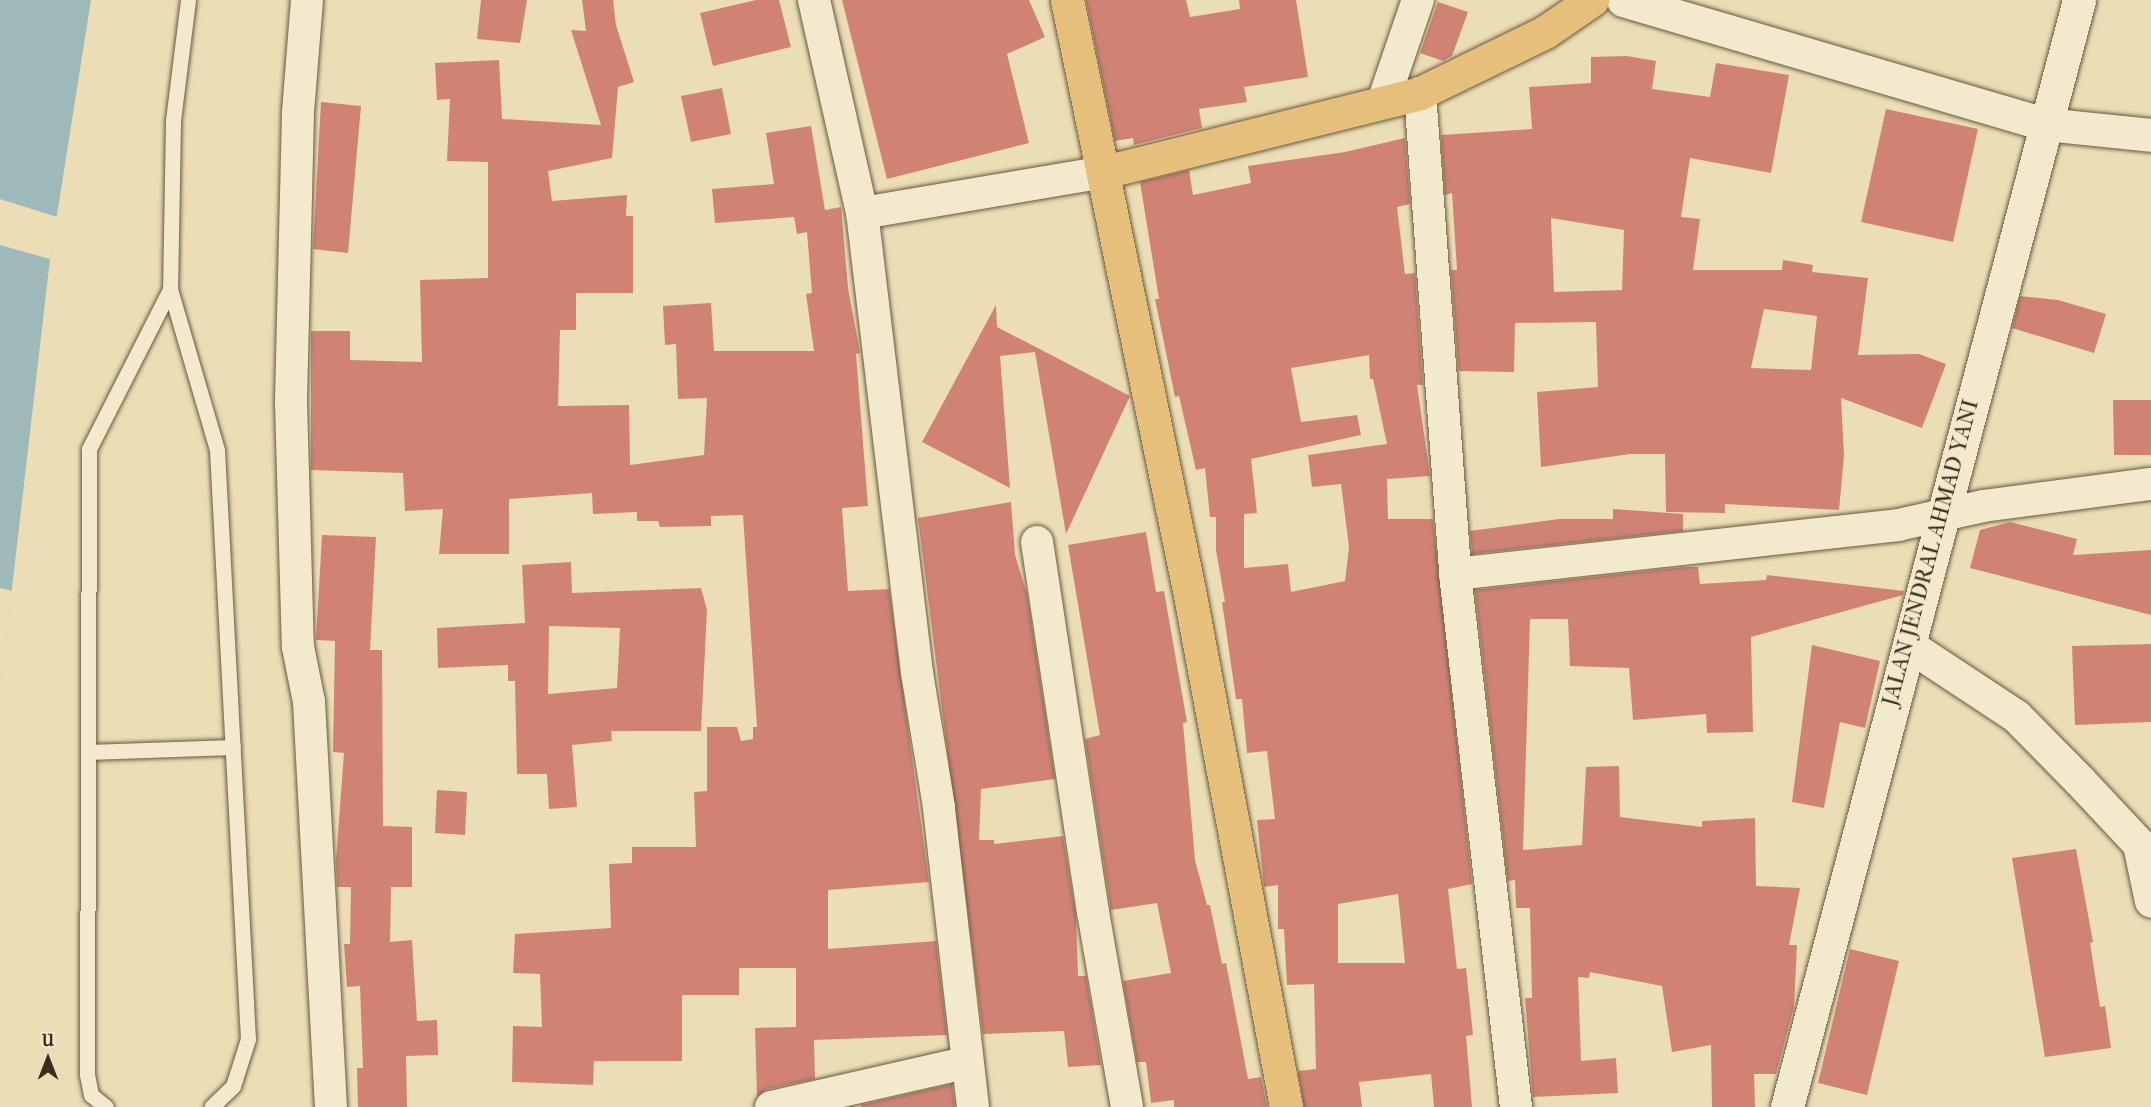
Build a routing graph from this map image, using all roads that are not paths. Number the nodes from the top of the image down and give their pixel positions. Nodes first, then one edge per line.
1 (188, 0) edge
2 (307, 0) edge
3 (814, 0) edge
4 (1067, 0) edge
5 (1418, 0) edge
6 (1592, 0) edge
7 (1623, 0) edge
8 (2079, 0) edge
9 (1420, 93) junction
10 (1383, 102) junction
11 (2045, 124) junction
12 (2151, 135) edge
13 (1104, 172) junction
14 (862, 213) junction
15 (170, 289) junction
16 (2151, 484) edge
17 (1941, 517) junction
18 (1037, 542) dead end
19 (1455, 574) junction
20 (1910, 646) junction
21 (233, 747) junction
22 (88, 752) junction
23 (2151, 901) edge
24 (965, 1063) junction
25 (106, 1107) edge
26 (211, 1107) edge
27 (331, 1107) edge
28 (771, 1107) edge
29 (973, 1107) edge
30 (1127, 1107) edge
31 (1286, 1107) edge
32 (1516, 1107) edge
33 (1787, 1107) edge

1 - 15 lane
2 - 27 street
3 - 14 street
4 - 13 highway
5 - 10 street
6 - 9 highway
7 - 11 street
8 - 11 street, JALAN JENDRAL AHMAD YANI
9 - 10 highway
9 - 19 street
10 - 13 highway
11 - 12 street
11 - 17 street, JALAN JENDRAL AHMAD YANI
13 - 14 street
13 - 31 highway
14 - 24 street
15 - 21 lane
15 - 22 lane
16 - 17 street
17 - 19 street
17 - 20 street, JALAN JENDRAL AHMAD YANI
18 - 30 street
19 - 32 street
20 - 23 street
20 - 33 street, JALAN JENDRAL AHMAD YANI
21 - 22 lane
21 - 26 lane
22 - 25 lane
24 - 28 street
24 - 29 street

